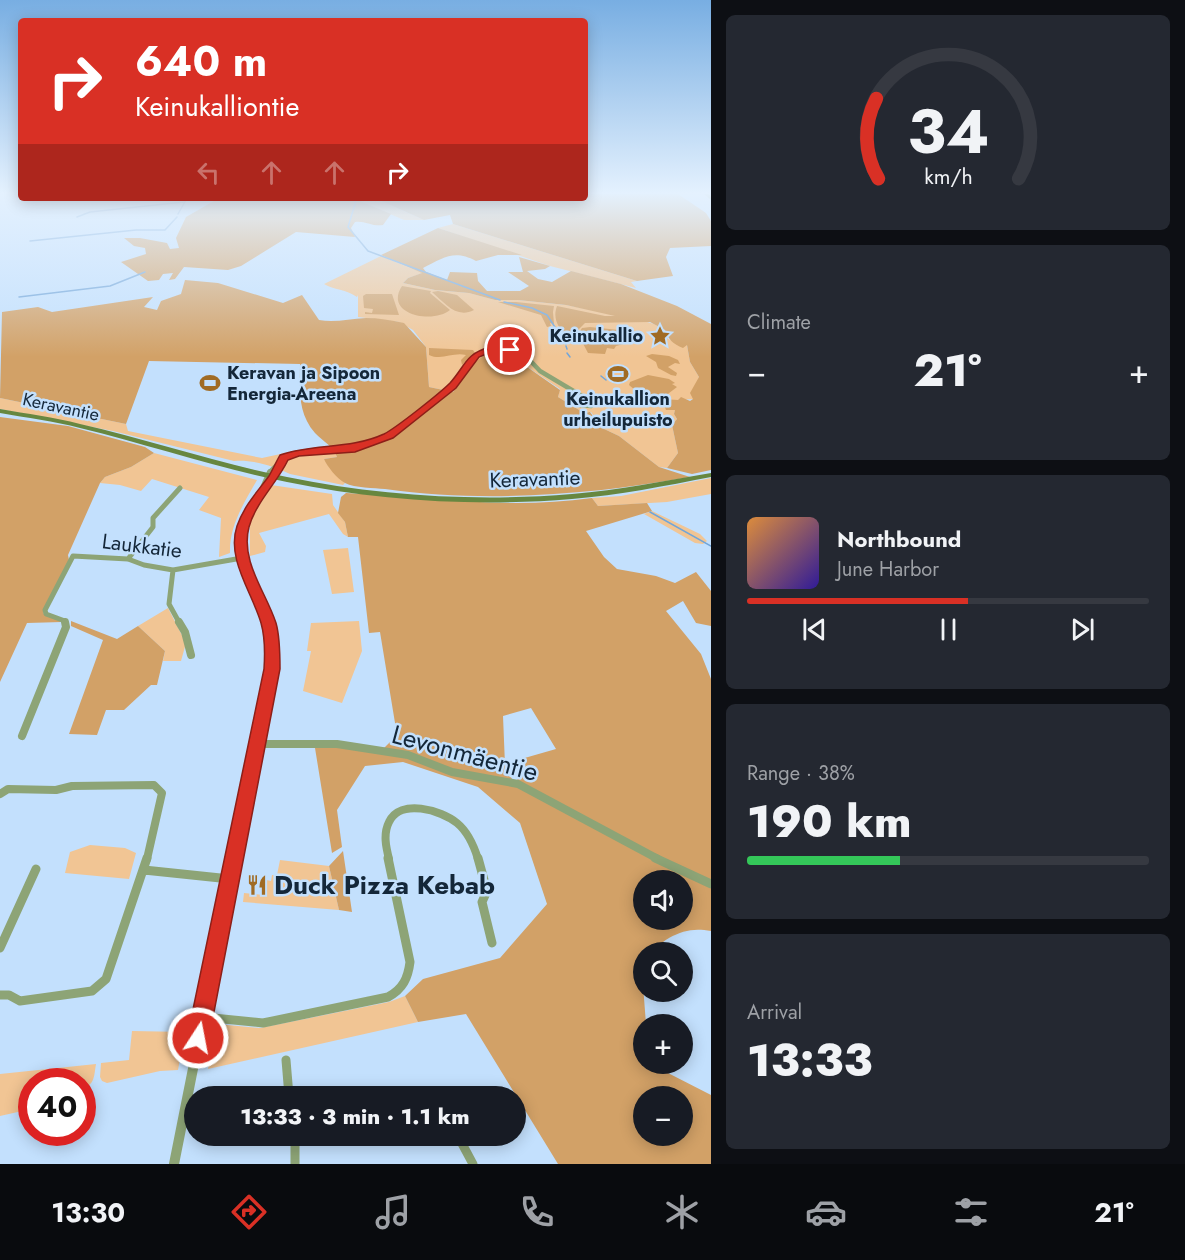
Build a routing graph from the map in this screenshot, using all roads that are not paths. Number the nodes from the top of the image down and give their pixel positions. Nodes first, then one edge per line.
1 (577, 395) dead end
2 (0, 411) edge
3 (272, 475) junction
4 (711, 475) edge
5 (180, 488) dead end
6 (242, 558) junction
7 (128, 559) junction
8 (173, 570) junction
9 (191, 655) dead end
10 (22, 736) dead end
11 (258, 744) junction
12 (1, 793) edge
13 (36, 869) dead end
14 (144, 870) junction
15 (231, 879) junction
16 (711, 884) edge
17 (492, 943) dead end
18 (0, 948) edge
19 (0, 995) edge
20 (202, 1017) junction
21 (285, 1060) dead end
22 (288, 1086) edge
23 (295, 1146) edge
24 (463, 1146) edge
25 (174, 1164) edge
26 (295, 1164) edge
27 (473, 1164) edge

1 - 3 street
2 - 3 main road, Keravantie
3 - 4 main road, Keravantie
3 - 6 street
5 - 7 street
6 - 8 street, Laukkatie
6 - 11 street
7 - 8 street, Laukkatie
7 - 10 street, Laukkatie
8 - 9 street
11 - 15 street
11 - 16 street, Levonmäentie
12 - 14 street
13 - 18 street
14 - 15 street
14 - 19 street
15 - 20 street
17 - 20 street
20 - 25 street
21 - 22 street
23 - 26 street
24 - 27 street

